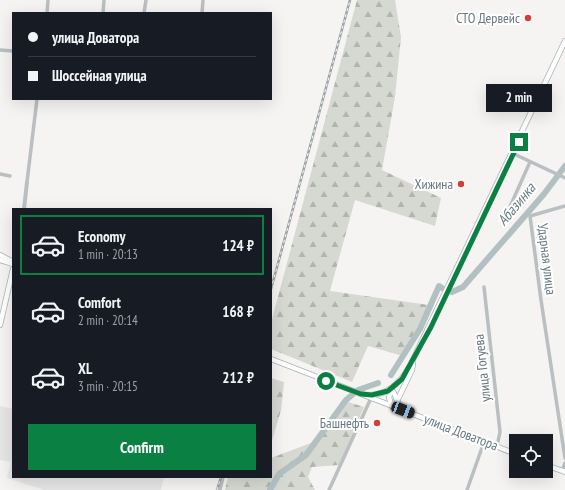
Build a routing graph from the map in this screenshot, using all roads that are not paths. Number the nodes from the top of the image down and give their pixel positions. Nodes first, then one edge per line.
1 (48, 0) edge
2 (104, 0) edge
3 (146, 0) edge
4 (204, 0) edge
5 (47, 12) edge
6 (103, 12) edge
7 (144, 12) edge
8 (202, 12) edge
9 (565, 41) edge
10 (565, 47) edge
11 (0, 50) edge
12 (12, 51) edge
13 (37, 100) edge
14 (513, 154) junction
15 (530, 162) junction
16 (0, 174) edge
17 (10, 176) dead end
18 (565, 178) edge
19 (27, 182) joint
20 (565, 206) edge
21 (24, 208) edge
22 (504, 220) dead end
23 (0, 255) edge
24 (0, 260) edge
25 (12, 263) edge
26 (12, 264) edge
27 (12, 266) edge
28 (12, 273) edge
29 (484, 287) dead end
30 (0, 310) edge
31 (0, 325) edge
32 (414, 359) junction
33 (272, 360) edge
34 (391, 389) junction
35 (361, 394) junction
36 (371, 398) junction
37 (397, 401) junction
38 (392, 406) junction
39 (403, 410) junction
40 (484, 442) junction
41 (497, 446) junction
42 (509, 451) edge
43 (565, 458) edge
44 (565, 463) edge
45 (553, 467) edge
46 (564, 471) edge
47 (223, 478) edge
48 (220, 490) edge
49 (329, 490) edge
50 (467, 490) edge

1 - 5 street
2 - 6 street
3 - 7 street
4 - 8 street
9 - 14 main road
10 - 14 main road
11 - 12 street
13 - 19 street
14 - 15 street
14 - 32 main road
15 - 18 street
15 - 22 street
16 - 17 street
19 - 21 street
20 - 43 street, Ударная улица
23 - 25 main road
24 - 26 main road
27 - 30 main road
28 - 31 main road
29 - 41 street, улица Гогуева
32 - 34 main road
32 - 37 main road
33 - 35 main road, улица Доватора
34 - 35 main road
34 - 37 main road
34 - 38 main road
35 - 36 main road, улица Доватора
36 - 38 main road, улица Доватора
36 - 49 street
37 - 39 main road
38 - 39 main road, улица Доватора
39 - 40 main road, улица Доватора
40 - 41 main road, улица Доватора
40 - 50 street
41 - 42 main road, улица Доватора
44 - 46 street
45 - 46 main road
47 - 48 street

